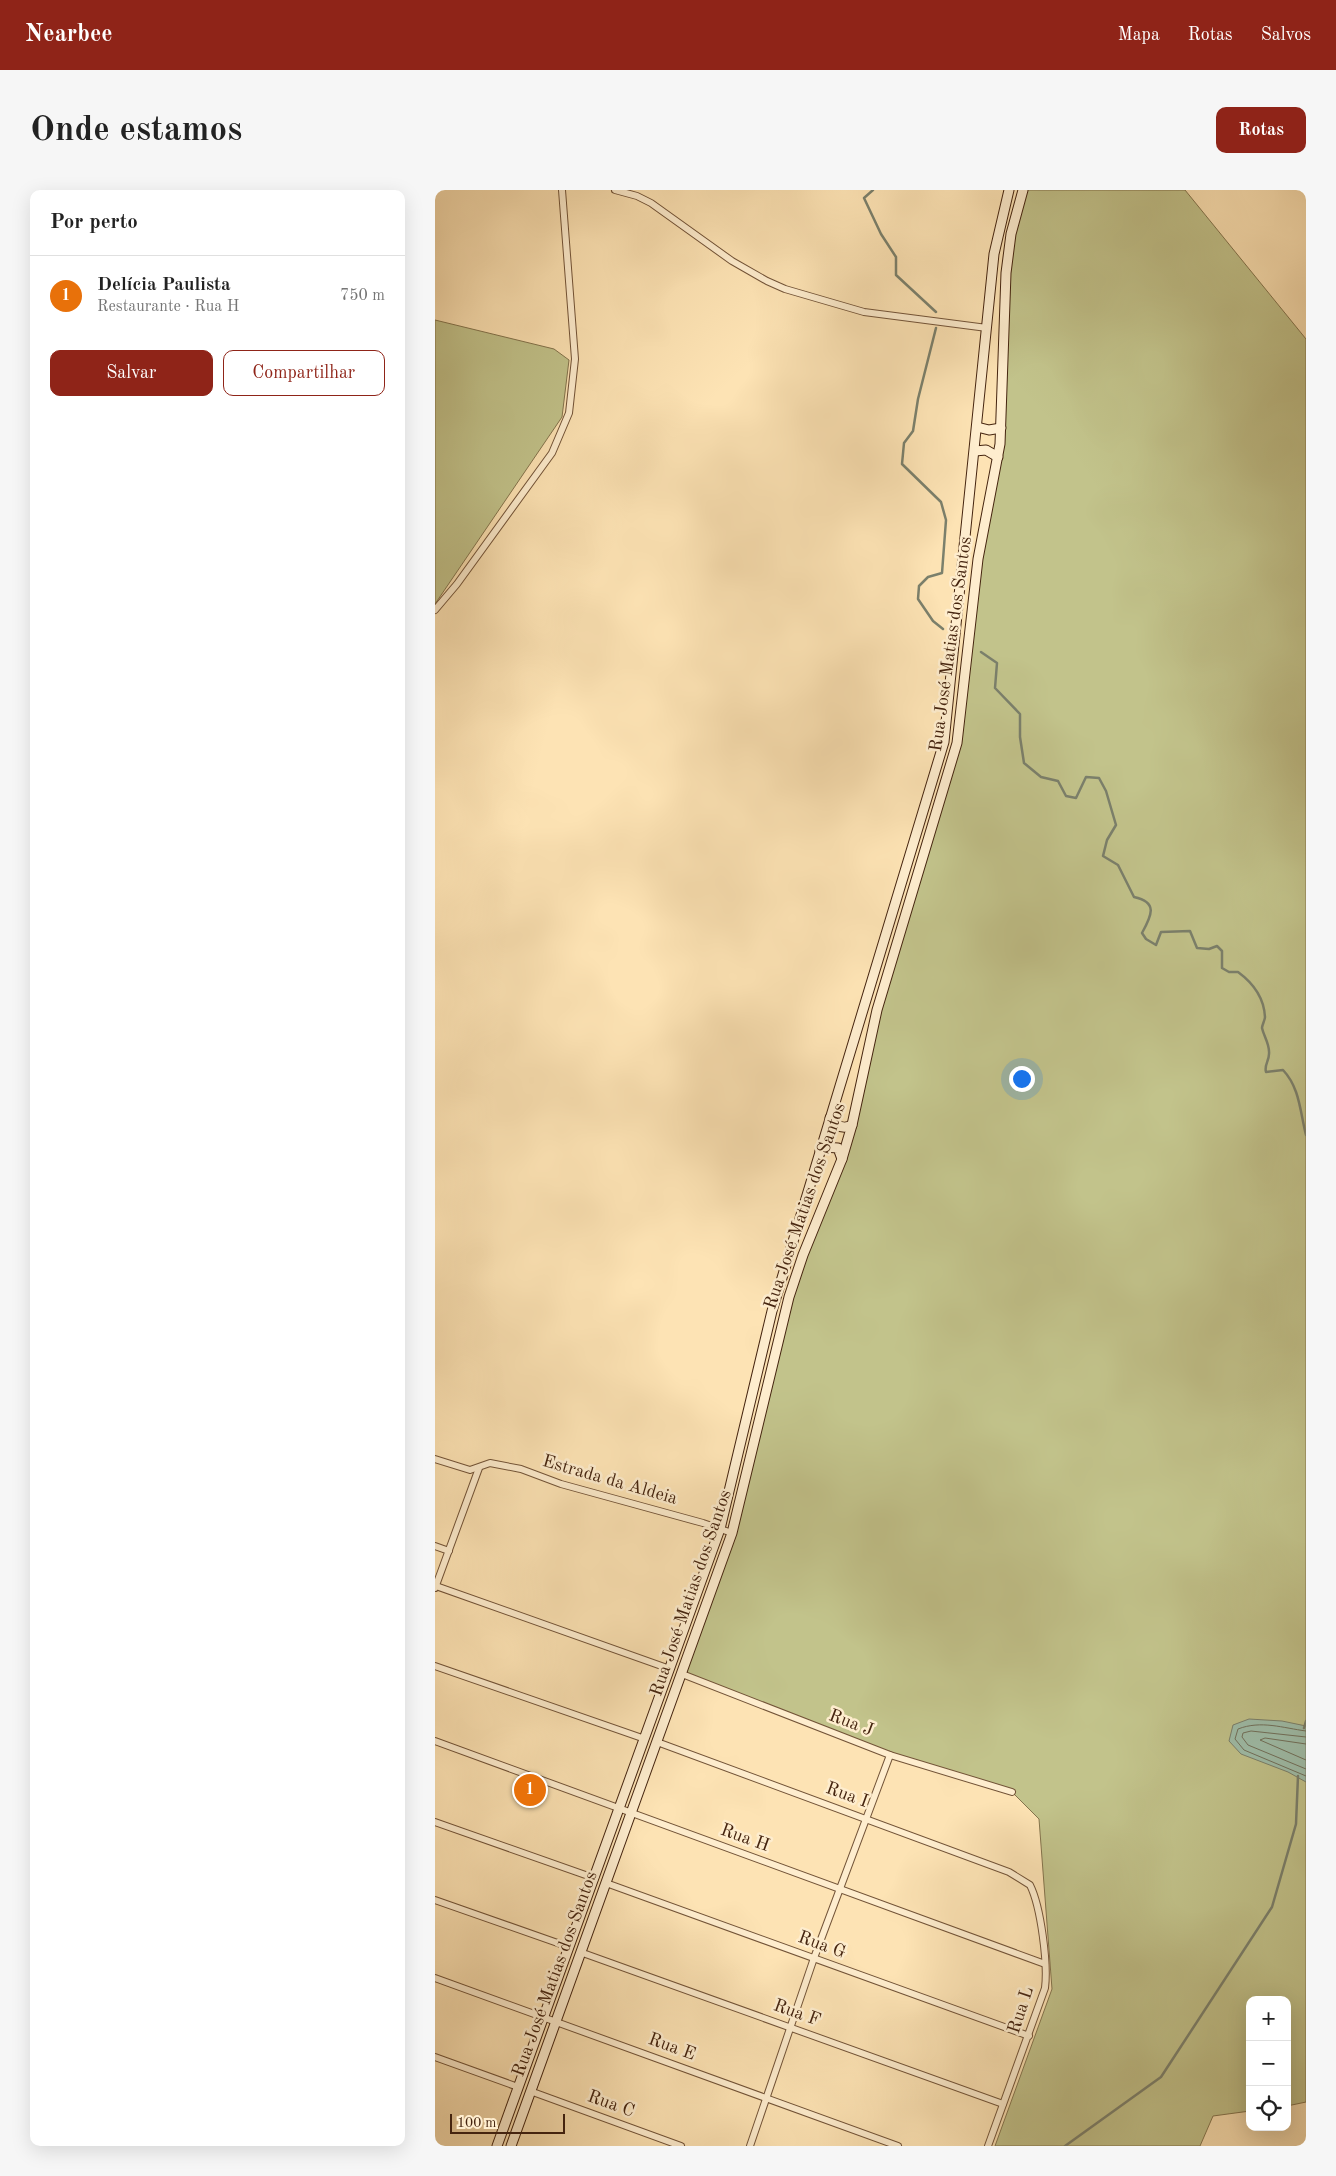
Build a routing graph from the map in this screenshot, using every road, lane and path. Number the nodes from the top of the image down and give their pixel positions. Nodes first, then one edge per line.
1 (562, 190) edge
2 (615, 190) edge
3 (1009, 190) edge
4 (1023, 190) edge
5 (987, 328) junction
6 (977, 427) junction
7 (1001, 428) junction
8 (975, 451) junction
9 (998, 458) junction
10 (435, 610) edge
11 (830, 1118) junction
12 (852, 1125) junction
13 (820, 1151) junction
14 (842, 1159) junction
15 (435, 1459) edge
16 (479, 1468) junction
17 (720, 1529) junction
18 (732, 1533) junction
19 (435, 1546) edge
20 (449, 1551) junction
21 (435, 1587) edge
22 (435, 1666) edge
23 (670, 1669) junction
24 (682, 1674) junction
25 (645, 1739) junction
26 (435, 1741) edge
27 (657, 1742) junction
28 (890, 1754) junction
29 (1012, 1792) dead end
30 (619, 1809) junction
31 (631, 1813) junction
32 (867, 1818) junction
33 (435, 1822) edge
34 (594, 1878) junction
35 (1026, 1880) joint
36 (606, 1883) junction
37 (841, 1889) junction
38 (435, 1900) edge
39 (569, 1948) junction
40 (580, 1952) junction
41 (814, 1958) junction
42 (1045, 1964) junction
43 (435, 1978) edge
44 (544, 2017) junction
45 (556, 2021) junction
46 (792, 2027) junction
47 (1029, 2036) junction
48 (435, 2057) edge
49 (518, 2087) junction
50 (530, 2091) junction
51 (767, 2098) junction
52 (1003, 2104) junction
53 (497, 2146) edge
54 (511, 2146) edge
55 (681, 2146) edge
56 (750, 2146) edge
57 (898, 2146) edge
58 (987, 2146) edge

1 - 10 street
2 - 5 street
3 - 5 main road, Rua José Matias dos Santos
4 - 7 main road, Rua José Matias dos Santos
5 - 6 main road, Rua José Matias dos Santos
6 - 7 main road
6 - 8 main road, Rua José Matias dos Santos
7 - 9 main road, Rua José Matias dos Santos
8 - 9 main road
8 - 11 main road, Rua José Matias dos Santos
9 - 12 main road, Rua José Matias dos Santos
11 - 12 main road
11 - 13 main road, Rua José Matias dos Santos
12 - 14 main road, Rua José Matias dos Santos
13 - 14 main road
13 - 17 main road, Rua José Matias dos Santos
14 - 18 main road, Rua José Matias dos Santos
15 - 16 street, Estrada da Aldeia
16 - 17 street, Estrada da Aldeia
16 - 20 street
17 - 18 street, Estrada da Aldeia
17 - 23 main road, Rua José Matias dos Santos
18 - 24 main road, Rua José Matias dos Santos
19 - 20 street
20 - 21 street
21 - 23 street
22 - 25 street
23 - 25 main road, Rua José Matias dos Santos
24 - 27 main road, Rua José Matias dos Santos
24 - 28 street, Rua J
25 - 30 main road, Rua José Matias dos Santos
26 - 30 street, Rua H
27 - 31 main road, Rua José Matias dos Santos
27 - 32 street, Rua I
28 - 29 street, Rua J
28 - 32 street
30 - 31 street, Rua H
30 - 34 main road, Rua José Matias dos Santos
31 - 36 main road, Rua José Matias dos Santos
31 - 37 street, Rua H
32 - 35 street, Rua I
32 - 37 street
33 - 34 street
34 - 39 main road, Rua José Matias dos Santos
35 - 42 street, Rua L
36 - 40 main road, Rua José Matias dos Santos
36 - 41 street, Rua G
37 - 41 street
37 - 42 street, Rua H
38 - 39 street
39 - 44 main road, Rua José Matias dos Santos
40 - 45 main road, Rua José Matias dos Santos
40 - 46 street, Rua F
41 - 46 street
41 - 47 street, Rua G
42 - 47 street, Rua L
43 - 44 street, Rua E
44 - 45 street, Rua E
44 - 49 main road, Rua José Matias dos Santos
45 - 50 main road, Rua José Matias dos Santos
45 - 51 street, Rua E
46 - 51 street
46 - 52 street, Rua F
47 - 52 street, Rua L
48 - 49 street
49 - 53 main road, Rua José Matias dos Santos
50 - 54 main road, Rua José Matias dos Santos
50 - 55 street, Rua C
51 - 56 street
51 - 57 street, Rua E
52 - 58 street, Rua L

